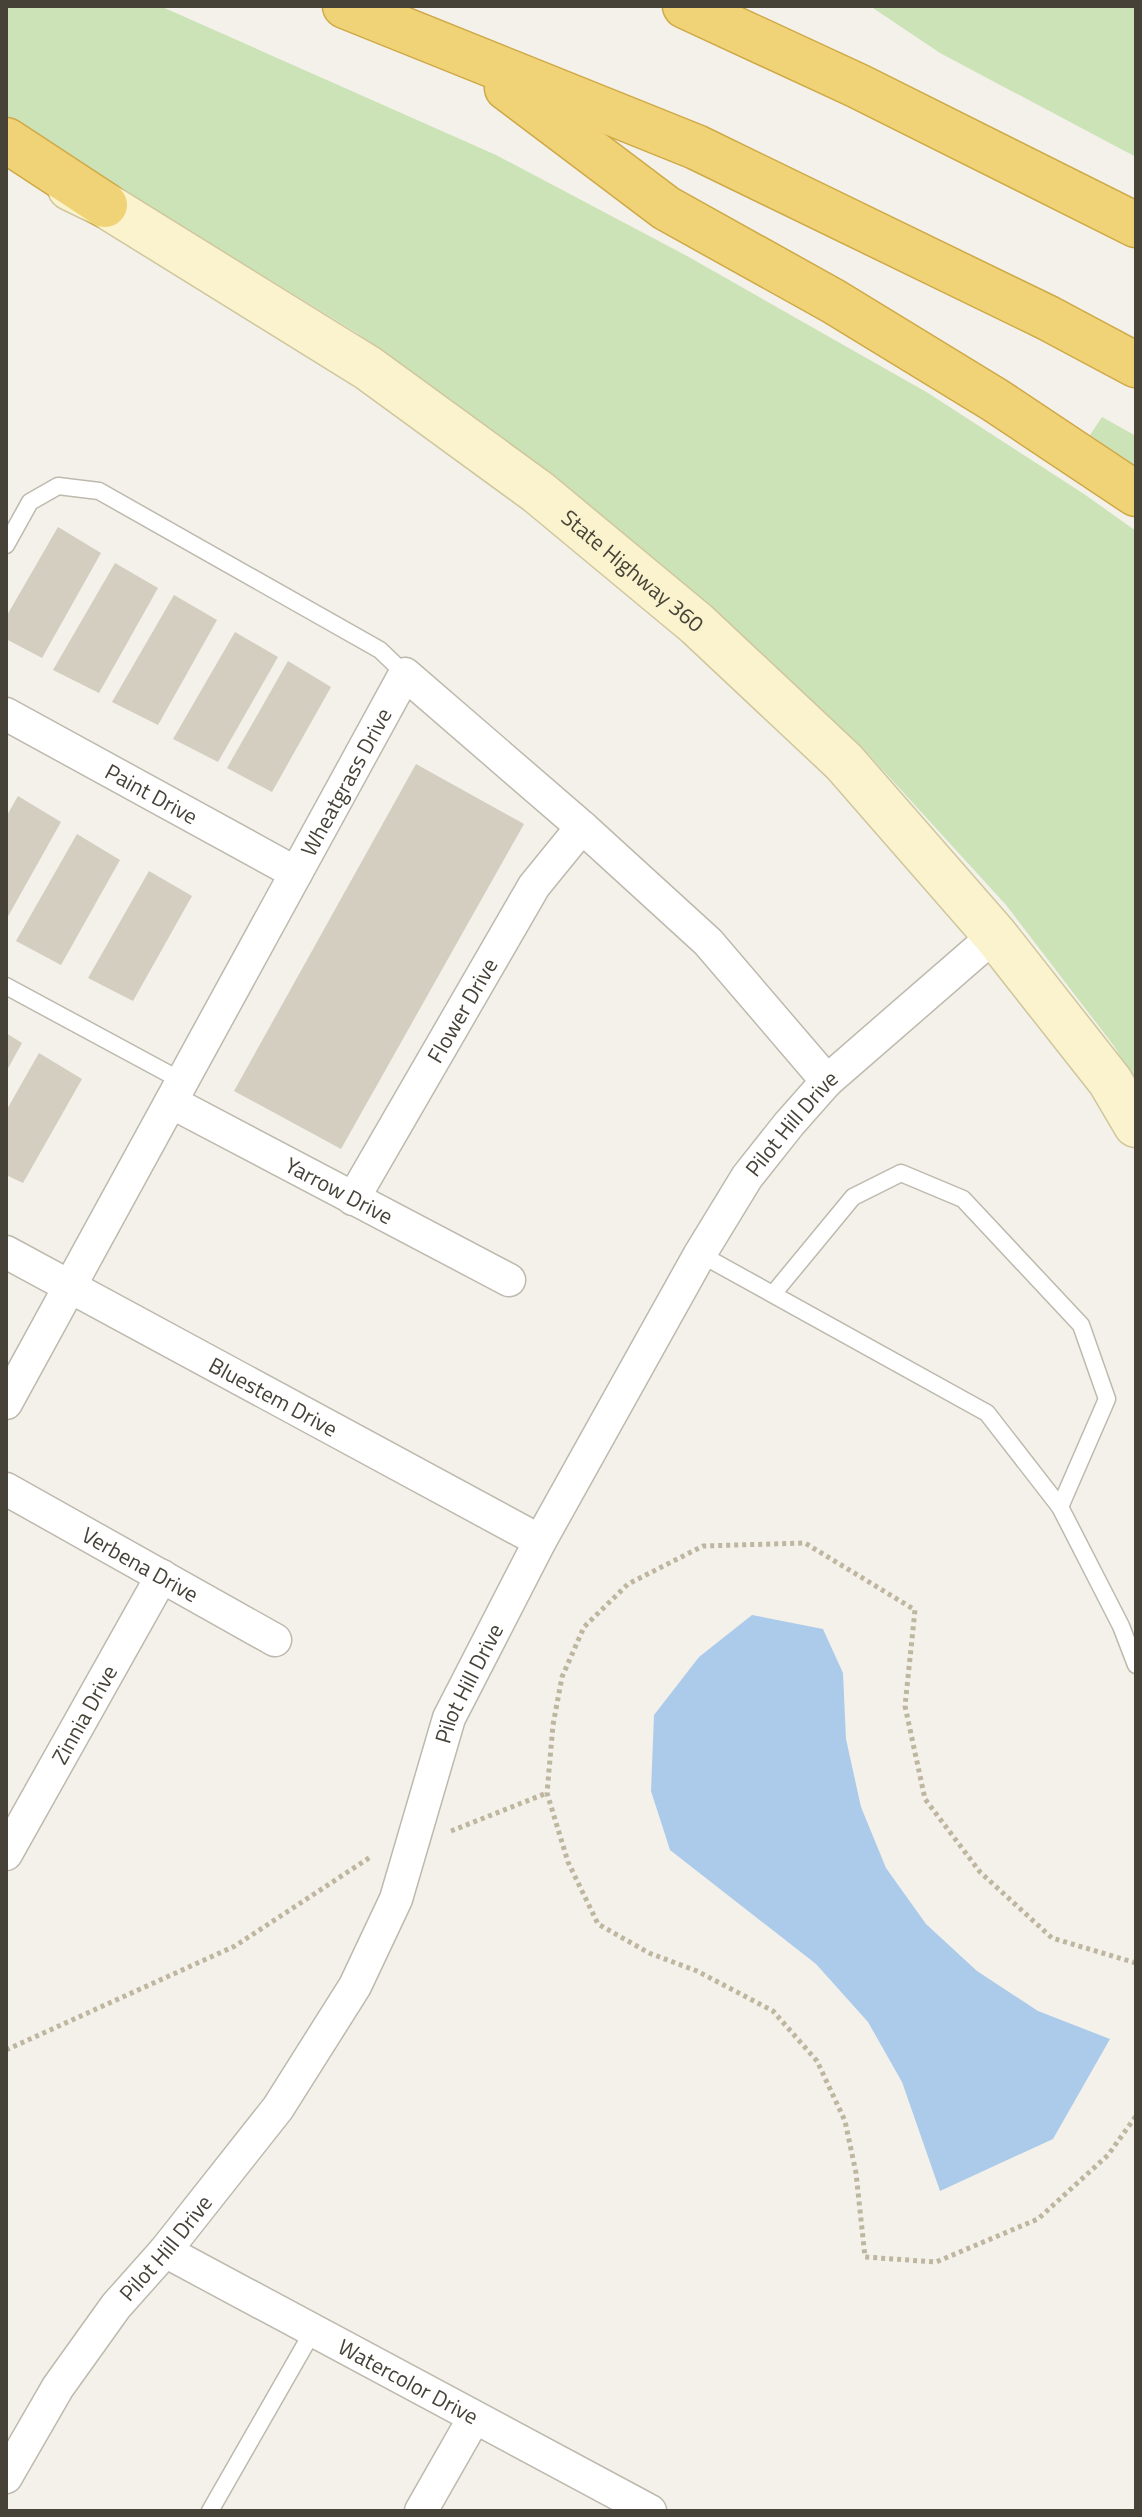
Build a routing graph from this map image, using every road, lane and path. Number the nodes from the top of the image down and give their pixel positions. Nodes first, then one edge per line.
1 (345, 6) edge
2 (685, 6) edge
3 (459, 52) junction
4 (6, 140) edge
5 (6, 158) edge
6 (105, 205) junction
7 (1136, 225) edge
8 (1136, 365) edge
9 (1136, 494) edge
10 (6, 545) edge
11 (405, 674) junction
12 (6, 714) edge
13 (582, 827) junction
14 (296, 873) junction
15 (995, 935) junction
16 (6, 986) edge
17 (827, 1081) junction
18 (176, 1091) junction
19 (1136, 1125) edge
20 (353, 1199) junction
21 (6, 1252) edge
22 (700, 1254) junction
23 (509, 1280) dead end
24 (70, 1287) junction
25 (773, 1294) junction
26 (6, 1403) edge
27 (6, 1489) edge
28 (1060, 1507) junction
29 (540, 1541) junction
30 (162, 1576) junction
31 (275, 1640) dead end
32 (1136, 1665) edge
33 (547, 1793) junction
34 (441, 1835) dead end
35 (381, 1851) dead end
36 (6, 1854) edge
37 (1136, 1963) edge
38 (6, 2050) edge
39 (1136, 2116) edge
40 (165, 2251) junction
41 (313, 2331) junction
42 (474, 2418) junction
43 (6, 2477) edge
44 (210, 2511) edge
45 (421, 2511) edge
46 (650, 2511) edge

1 - 3 highway
2 - 7 highway
3 - 8 highway
3 - 9 highway
4 - 6 highway
5 - 6 main road, State Highway 360
6 - 15 main road, State Highway 360
10 - 11 lane
11 - 13 street
11 - 14 street, Wheatgrass Drive
12 - 14 street, Paint Drive
13 - 17 street
13 - 20 street, Flower Drive
14 - 18 street, Wheatgrass Drive
15 - 17 street, Pilot Hill Drive
15 - 19 main road, State Highway 360
16 - 18 lane
17 - 22 street, Pilot Hill Drive
18 - 20 street, Yarrow Drive
18 - 24 street, Wheatgrass Drive
20 - 23 street, Yarrow Drive
21 - 24 street, Bluestem Drive
22 - 25 lane
22 - 29 street, Pilot Hill Drive
24 - 26 street, Wheatgrass Drive
24 - 29 street, Bluestem Drive
25 - 28 lane
25 - 28 lane
27 - 30 street, Verbena Drive
28 - 32 lane
29 - 40 street, Pilot Hill Drive
30 - 31 street, Verbena Drive
30 - 36 street, Zinnia Drive
33 - 34 path
33 - 37 path
33 - 39 path
35 - 38 path
40 - 41 street, Watercolor Drive
40 - 43 street, Pilot Hill Drive
41 - 42 street, Watercolor Drive
41 - 44 lane
42 - 45 street
42 - 46 street, Watercolor Drive

